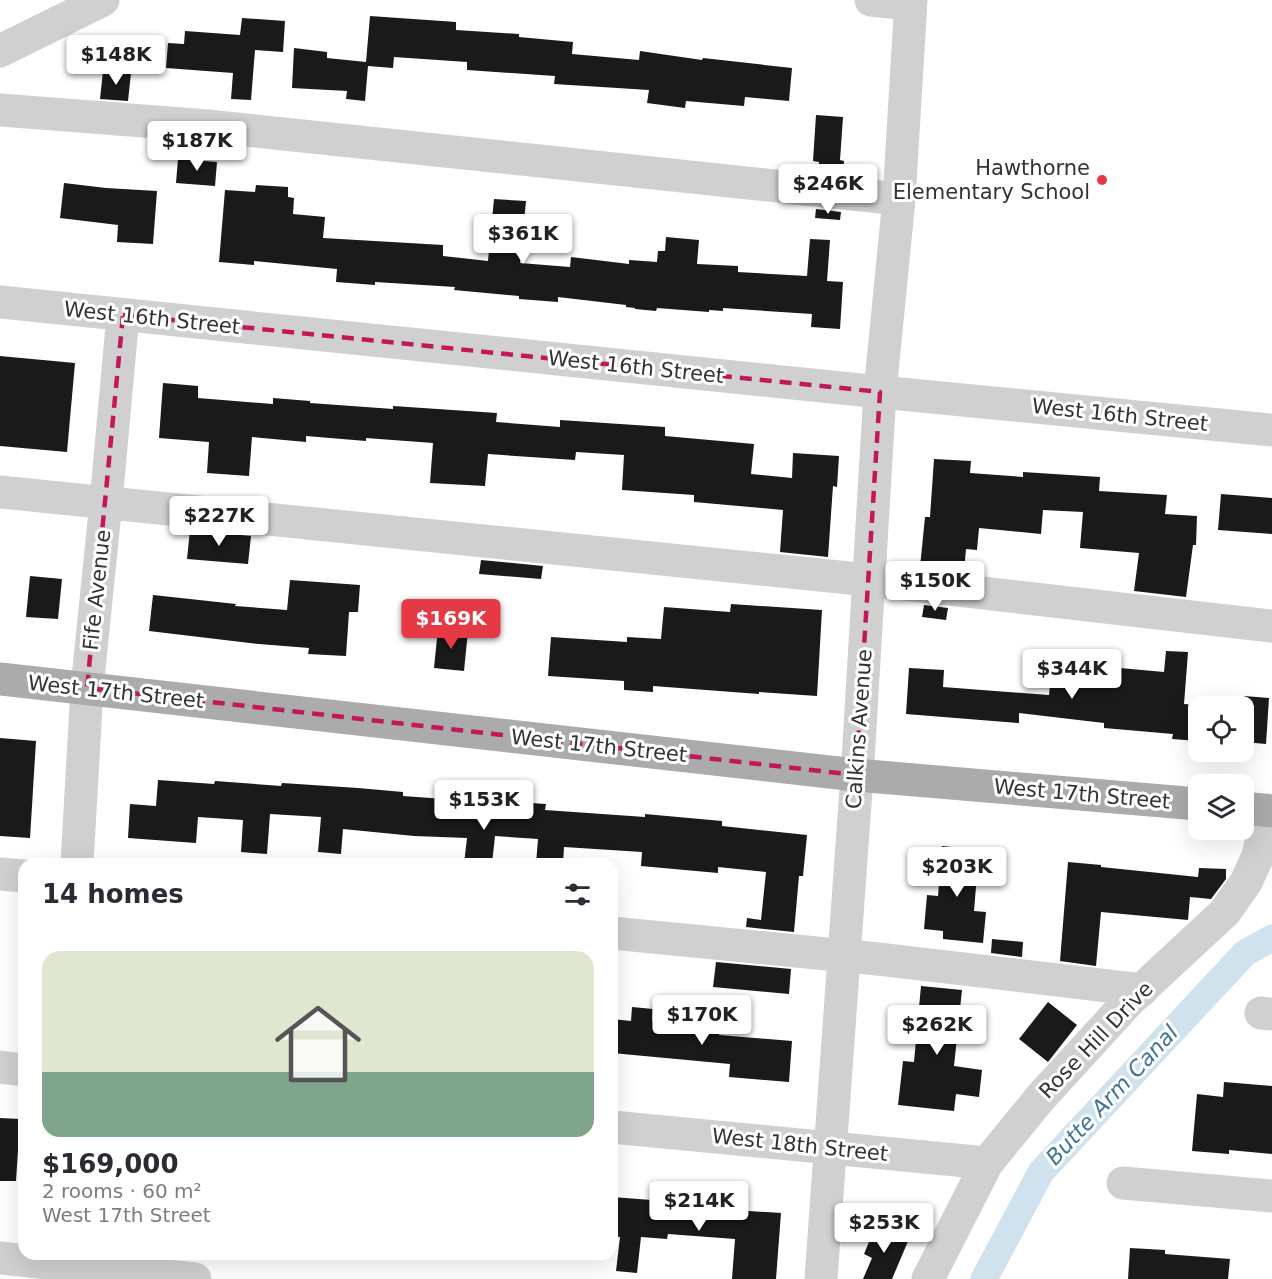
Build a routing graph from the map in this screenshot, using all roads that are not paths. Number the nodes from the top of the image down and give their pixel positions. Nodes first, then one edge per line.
1 (103, 0) edge
2 (872, 0) edge
3 (910, 2) edge
4 (0, 51) edge
5 (0, 110) edge
6 (899, 200) junction
7 (0, 302) edge
8 (123, 315) junction
9 (880, 392) junction
10 (1272, 430) edge
11 (0, 492) edge
12 (106, 502) junction
13 (869, 580) junction
14 (1272, 626) edge
15 (0, 680) edge
16 (87, 688) junction
17 (856, 775) junction
18 (1188, 803) edge
19 (1261, 810) edge
20 (77, 858) edge
21 (0, 874) edge
22 (18, 876) edge
23 (618, 934) edge
24 (844, 955) junction
25 (1142, 990) junction
26 (0, 1067) edge
27 (18, 1069) edge
28 (618, 1128) edge
29 (831, 1148) junction
30 (987, 1163) junction
31 (1123, 1183) dead end
32 (1272, 1197) edge
33 (0, 1258) edge
34 (51, 1266) edge
35 (195, 1279) edge
36 (821, 1279) edge
37 (928, 1279) edge

1 - 4 street
2 - 3 street
3 - 6 street, Calkins Avenue
5 - 6 street
6 - 9 street, Calkins Avenue
7 - 8 street, West 16th Street
8 - 9 street, West 16th Street
8 - 12 street, Fife Avenue
9 - 10 street, West 16th Street
9 - 13 street, Calkins Avenue
11 - 12 street
12 - 13 street
12 - 16 street, Fife Avenue
13 - 14 street
13 - 17 street, Calkins Avenue
15 - 16 main road, West 17th Street
16 - 17 main road, West 17th Street
16 - 20 street, Fife Avenue
17 - 18 main road, West 17th Street
17 - 24 street, Calkins Avenue
19 - 25 street, Rose Hill Drive
21 - 22 street
23 - 24 street
24 - 25 street
24 - 29 street, Calkins Avenue
25 - 30 street, Rose Hill Drive
26 - 27 street
28 - 29 street, West 18th Street
29 - 30 street, West 18th Street
29 - 36 street, Calkins Avenue
30 - 37 street, Rose Hill Drive
31 - 32 street
33 - 34 street
34 - 35 street

